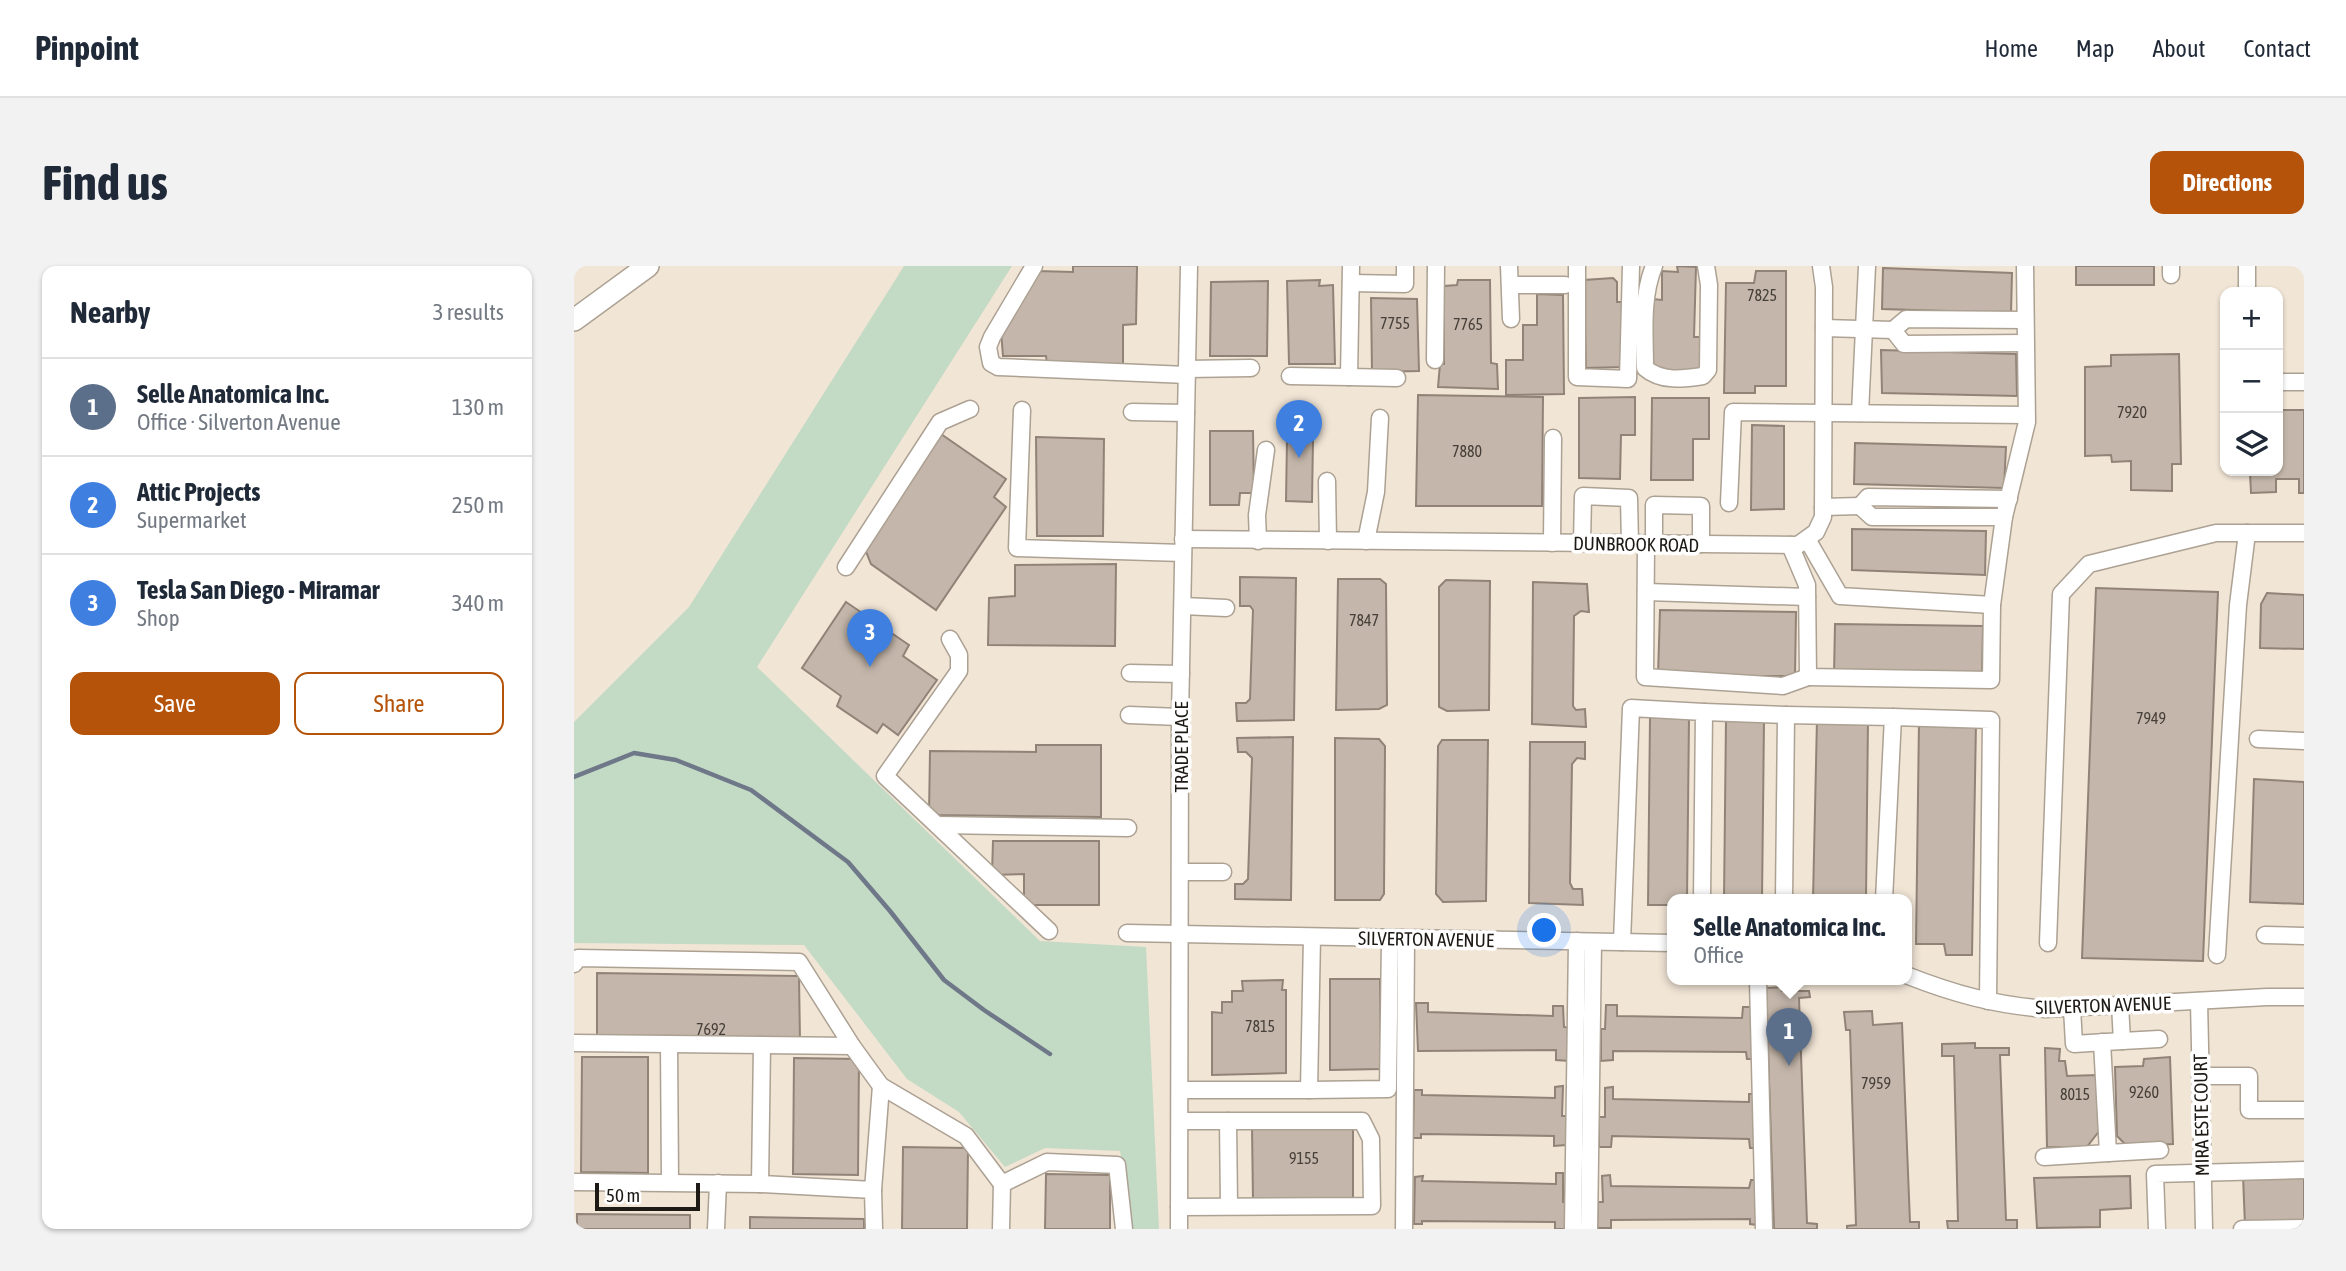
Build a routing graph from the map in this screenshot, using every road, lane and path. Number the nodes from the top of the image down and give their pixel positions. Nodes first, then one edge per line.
1 (648, 266) edge
2 (1034, 266) edge
3 (1189, 266) edge
4 (1351, 266) edge
5 (1405, 266) edge
6 (1436, 266) edge
7 (1509, 266) edge
8 (1577, 266) edge
9 (1631, 266) edge
10 (1654, 266) edge
11 (1706, 266) edge
12 (1821, 266) edge
13 (1867, 266) edge
14 (2025, 266) edge
15 (2247, 266) edge
16 (1351, 283) junction
17 (1511, 285) junction
18 (1565, 285) dead end
19 (2247, 287) edge
20 (1511, 319) dead end
21 (574, 320) edge
22 (2025, 320) junction
23 (1824, 328) junction
24 (1863, 330) junction
25 (1893, 330) junction
26 (2025, 343) junction
27 (1435, 360) dead end
28 (1251, 368) dead end
29 (1187, 372) junction
30 (1290, 376) dead end
31 (1349, 377) junction
32 (1397, 378) dead end
33 (2283, 382) edge
34 (2304, 382) edge
35 (970, 409) dead end
36 (1022, 410) dead end
37 (1132, 412) dead end
38 (1186, 413) junction
39 (1823, 413) junction
40 (1860, 413) junction
41 (2026, 415) junction
42 (1380, 418) dead end
43 (1553, 438) dead end
44 (1266, 450) dead end
45 (1326, 481) dead end
46 (2008, 499) junction
47 (1729, 503) dead end
48 (1860, 506) junction
49 (1823, 507) junction
50 (2004, 517) junction
51 (2246, 533) junction
52 (2304, 533) edge
53 (1807, 539) junction
54 (1258, 541) junction
55 (1328, 541) junction
56 (1366, 541) junction
57 (1552, 543) junction
58 (1582, 543) junction
59 (1643, 544) junction
60 (1701, 544) junction
61 (1790, 545) junction
62 (1183, 546) junction
63 (846, 567) dead end
64 (1828, 575) junction
65 (1807, 591) junction
66 (1646, 592) junction
67 (1992, 605) junction
68 (1183, 606) junction
69 (1226, 608) dead end
70 (950, 639) dead end
71 (1130, 673) dead end
72 (1181, 674) junction
73 (1808, 677) junction
74 (1704, 712) junction
75 (1129, 715) dead end
76 (1786, 715) junction
77 (1180, 717) junction
78 (1893, 717) junction
79 (2258, 739) dead end
80 (2304, 741) edge
81 (937, 825) junction
82 (1128, 828) dead end
83 (1181, 872) junction
84 (1223, 872) dead end
85 (1702, 894) edge
86 (1784, 894) edge
87 (1884, 894) edge
88 (1049, 931) dead end
89 (1127, 933) dead end
90 (1180, 935) junction
91 (2265, 935) dead end
92 (2304, 936) edge
93 (1312, 937) junction
94 (1398, 939) junction
95 (1585, 941) junction
96 (1622, 942) junction
97 (1667, 943) edge
98 (2048, 943) dead end
99 (2217, 955) dead end
100 (574, 964) edge
101 (1912, 977) edge
102 (1758, 985) edge
103 (2304, 997) edge
104 (1988, 1001) junction
105 (2199, 1001) junction
106 (2120, 1005) junction
107 (2072, 1008) junction
108 (2160, 1039) dead end
109 (2122, 1041) junction
110 (2102, 1042) junction
111 (574, 1043) edge
112 (669, 1044) junction
113 (762, 1045) junction
114 (852, 1046) junction
115 (2200, 1076) junction
116 (881, 1086) junction
117 (1180, 1090) junction
118 (1309, 1090) junction
119 (2304, 1110) edge
120 (1180, 1121) junction
121 (1228, 1121) junction
122 (2160, 1150) dead end
123 (2108, 1153) junction
124 (2044, 1157) dead end
125 (2304, 1170) edge
126 (2203, 1172) junction
127 (574, 1182) edge
128 (670, 1182) junction
129 (718, 1183) junction
130 (760, 1184) junction
131 (1002, 1184) junction
132 (873, 1190) junction
133 (1229, 1206) junction
134 (1179, 1207) junction
135 (2304, 1228) edge
136 (716, 1229) edge
137 (874, 1229) edge
138 (1001, 1229) edge
139 (1124, 1229) edge
140 (1179, 1229) edge
141 (1404, 1229) edge
142 (1573, 1229) edge
143 (1589, 1229) edge
144 (1764, 1229) edge
145 (2157, 1229) edge
146 (2204, 1229) edge
147 (2242, 1229) edge

1 - 21 main road
2 - 29 street
3 - 29 street, TRADE PLACE
4 - 16 street
5 - 16 street
6 - 27 street
7 - 17 street
8 - 9 street
10 - 11 street
12 - 23 street
13 - 24 street
14 - 22 street
15 - 19 street
16 - 31 street
17 - 18 street
17 - 20 street
22 - 25 street
22 - 26 street
23 - 24 street
23 - 39 street
24 - 25 street
24 - 40 street
25 - 26 street
26 - 41 street
28 - 29 street
29 - 38 street, TRADE PLACE
30 - 31 street
31 - 32 street
33 - 34 street
35 - 63 street
36 - 62 street, DUNBROOK ROAD
37 - 38 street
38 - 62 street, TRADE PLACE
39 - 40 street
39 - 47 street
39 - 49 street
40 - 41 street
41 - 46 street
42 - 56 street
43 - 57 street
44 - 54 street
45 - 55 street
46 - 48 street
46 - 50 street
48 - 49 street
48 - 50 street
49 - 53 street
50 - 67 street
51 - 52 street
51 - 98 street
51 - 99 street
53 - 61 street, DUNBROOK ROAD
53 - 64 street
54 - 55 street, DUNBROOK ROAD
54 - 62 street, DUNBROOK ROAD
55 - 56 street, DUNBROOK ROAD
56 - 57 street, DUNBROOK ROAD
57 - 58 street, DUNBROOK ROAD
58 - 59 street, DUNBROOK ROAD
58 - 59 street
59 - 60 street, DUNBROOK ROAD
59 - 60 street
59 - 66 street
60 - 61 street, DUNBROOK ROAD
61 - 65 street
62 - 68 street, TRADE PLACE
64 - 65 street
64 - 67 street
65 - 66 street
65 - 73 street
66 - 73 street
67 - 73 street
68 - 69 street
68 - 72 street, TRADE PLACE
70 - 81 street
71 - 72 street
72 - 77 street, TRADE PLACE
74 - 76 street
74 - 85 street
74 - 96 street
75 - 77 street
76 - 78 street
76 - 86 street
77 - 83 street, TRADE PLACE
78 - 87 street
78 - 104 street
79 - 80 street
81 - 82 street
81 - 88 street
83 - 84 street
83 - 90 street, TRADE PLACE
89 - 90 street, SILVERTON AVENUE
90 - 93 street, SILVERTON AVENUE
90 - 117 street, TRADE PLACE
91 - 92 street
93 - 94 street, SILVERTON AVENUE
93 - 118 street
94 - 95 street, SILVERTON AVENUE
94 - 118 street
94 - 141 street
95 - 96 street, SILVERTON AVENUE
95 - 142 street
95 - 143 street
96 - 97 street, SILVERTON AVENUE
100 - 114 street
101 - 104 street, SILVERTON AVENUE
102 - 144 street
103 - 105 street, SILVERTON AVENUE
104 - 107 street, SILVERTON AVENUE
105 - 106 street, SILVERTON AVENUE
105 - 115 street, MIRA ESTE COURT
106 - 107 street, SILVERTON AVENUE
106 - 109 street
107 - 110 street
108 - 109 street
109 - 110 street
110 - 123 street
111 - 112 street
112 - 113 street
112 - 128 street
113 - 114 street
113 - 130 street
114 - 116 street
115 - 119 street
115 - 126 street, MIRA ESTE COURT
116 - 131 street
116 - 132 street
117 - 118 street
117 - 120 street, TRADE PLACE
120 - 121 street
120 - 134 street, TRADE PLACE
121 - 133 street
121 - 133 street
122 - 123 street
123 - 124 street
125 - 126 street
126 - 145 street
126 - 146 street, MIRA ESTE COURT
127 - 128 street
128 - 129 street
129 - 130 street
129 - 136 street
130 - 132 street
131 - 138 street
131 - 139 street
132 - 137 street
133 - 134 street
134 - 140 street, TRADE PLACE
135 - 147 street

